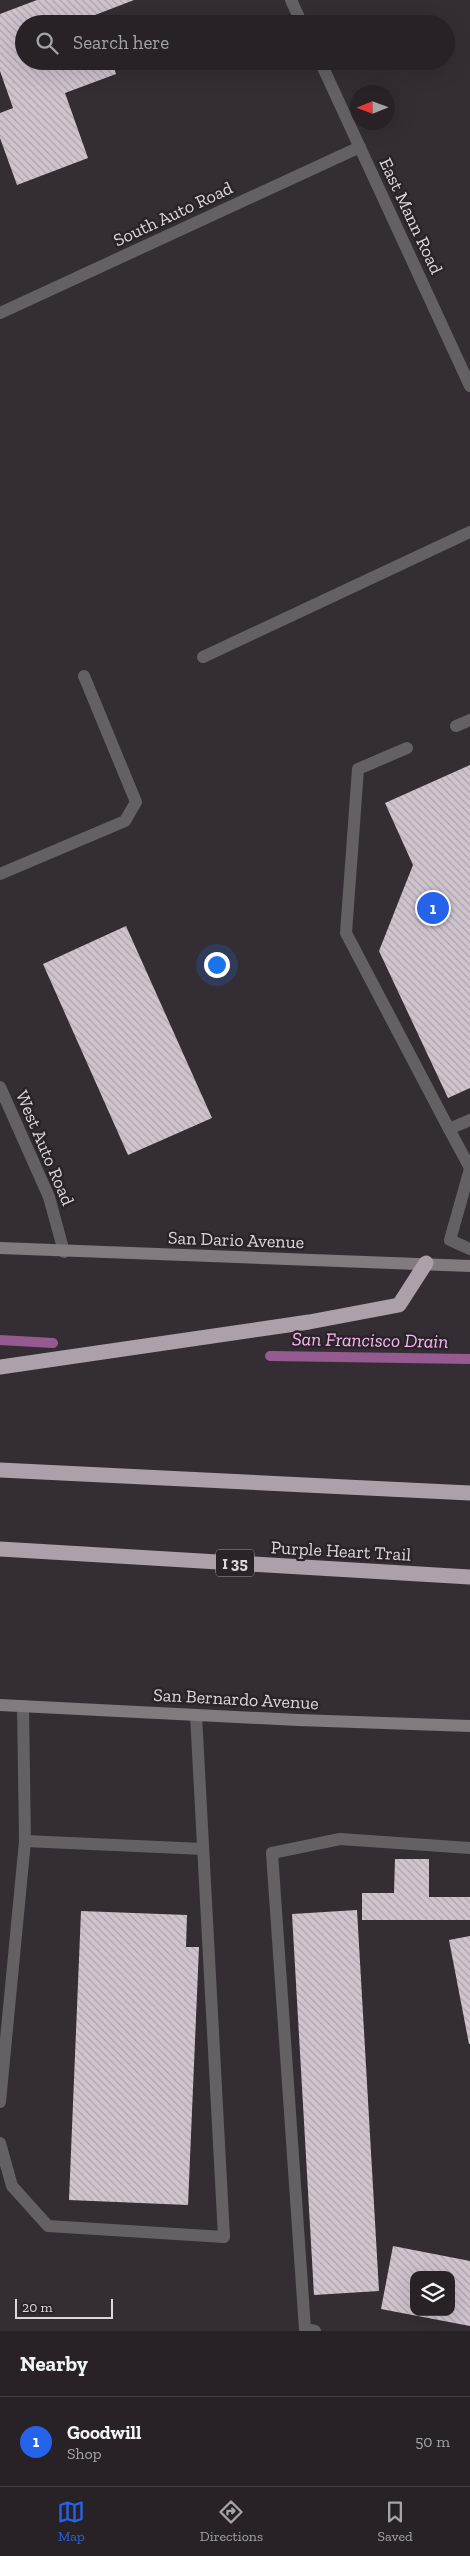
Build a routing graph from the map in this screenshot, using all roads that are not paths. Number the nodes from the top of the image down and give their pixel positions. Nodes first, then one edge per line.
1 (291, 0) edge
2 (298, 15) edge
3 (324, 70) edge
4 (360, 147) junction
5 (0, 313) edge
6 (470, 386) edge
7 (470, 532) edge
8 (202, 657) dead end
9 (84, 676) dead end
10 (470, 720) edge
11 (456, 726) dead end
12 (407, 748) dead end
13 (0, 874) edge
14 (1, 1090) edge
15 (470, 1120) edge
16 (449, 1129) junction
17 (470, 1169) edge
18 (0, 1248) edge
19 (469, 1249) edge
20 (64, 1252) junction
21 (426, 1263) junction
22 (468, 1266) edge
23 (0, 1367) edge
24 (0, 1470) edge
25 (470, 1493) edge
26 (0, 1549) edge
27 (470, 1577) edge
28 (0, 1705) edge
29 (23, 1706) junction
30 (196, 1715) junction
31 (470, 1726) edge
32 (25, 1841) junction
33 (470, 1848) edge
34 (203, 1849) junction
35 (0, 2102) edge
36 (0, 2143) edge
37 (315, 2331) edge

1 - 2 street
3 - 4 street, East Mann Road
4 - 5 street, South Auto Road
4 - 6 street, East Mann Road
7 - 8 street
9 - 13 street
10 - 11 street
12 - 16 street
14 - 20 street, West Auto Road
15 - 16 street
16 - 17 street
17 - 19 street
18 - 20 main road, San Dario Avenue
19 - 22 street
20 - 21 main road, San Dario Avenue
21 - 22 main road, San Dario Avenue
21 - 23 highway
24 - 25 highway
26 - 27 highway, Purple Heart Trail / I 35
28 - 29 main road, San Bernardo Avenue
29 - 30 main road, San Bernardo Avenue
29 - 32 street
30 - 31 main road, San Bernardo Avenue
30 - 34 street
32 - 34 street
32 - 35 street
33 - 37 street
34 - 36 street

